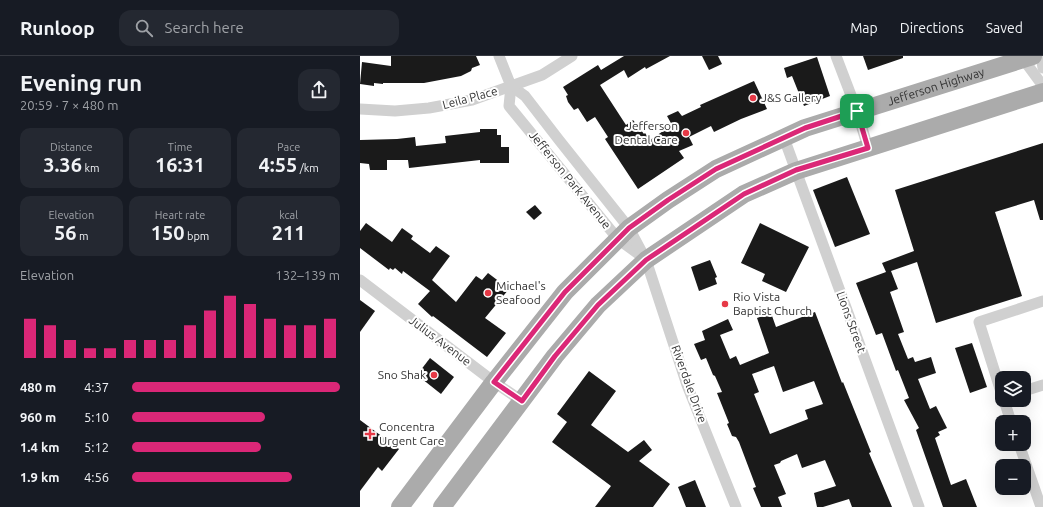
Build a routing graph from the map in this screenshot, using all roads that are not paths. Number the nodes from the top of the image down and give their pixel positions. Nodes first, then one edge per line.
1 (499, 56) edge
2 (572, 56) edge
3 (836, 56) edge
4 (1041, 56) edge
5 (1025, 57) edge
6 (1043, 68) edge
7 (511, 86) junction
8 (1043, 86) edge
9 (1043, 92) edge
10 (360, 109) edge
11 (857, 111) junction
12 (784, 138) junction
13 (868, 148) junction
14 (796, 170) junction
15 (624, 234) junction
16 (646, 260) junction
17 (360, 280) edge
18 (1043, 301) edge
19 (995, 373) edge
20 (494, 382) junction
21 (1043, 385) edge
22 (1031, 389) edge
23 (522, 401) junction
24 (1021, 451) edge
25 (400, 507) edge
26 (442, 507) edge
27 (736, 507) edge
28 (919, 507) edge
29 (1041, 507) edge

1 - 7 street, Jefferson Park Avenue
2 - 7 street, Leila Place
3 - 11 street
4 - 6 street
5 - 8 street
5 - 11 main road, Jefferson Highway
7 - 10 street, Leila Place
7 - 15 street, Jefferson Park Avenue
7 - 15 street, Jefferson Park Avenue
9 - 13 main road
11 - 12 main road, Jefferson Highway
11 - 13 street
12 - 14 street, Lions Street
12 - 15 main road, Jefferson Highway
13 - 14 main road
14 - 16 main road
14 - 28 street, Lions Street
15 - 16 street, Jefferson Park Avenue
15 - 16 street, Jefferson Park Avenue
15 - 20 main road, Jefferson Highway
16 - 23 main road
16 - 27 street, Riverdale Drive
17 - 20 street, Julius Avenue
18 - 19 street
20 - 23 street, Julius Avenue
20 - 25 main road, Jefferson Highway
21 - 22 street
23 - 26 main road
24 - 29 street

